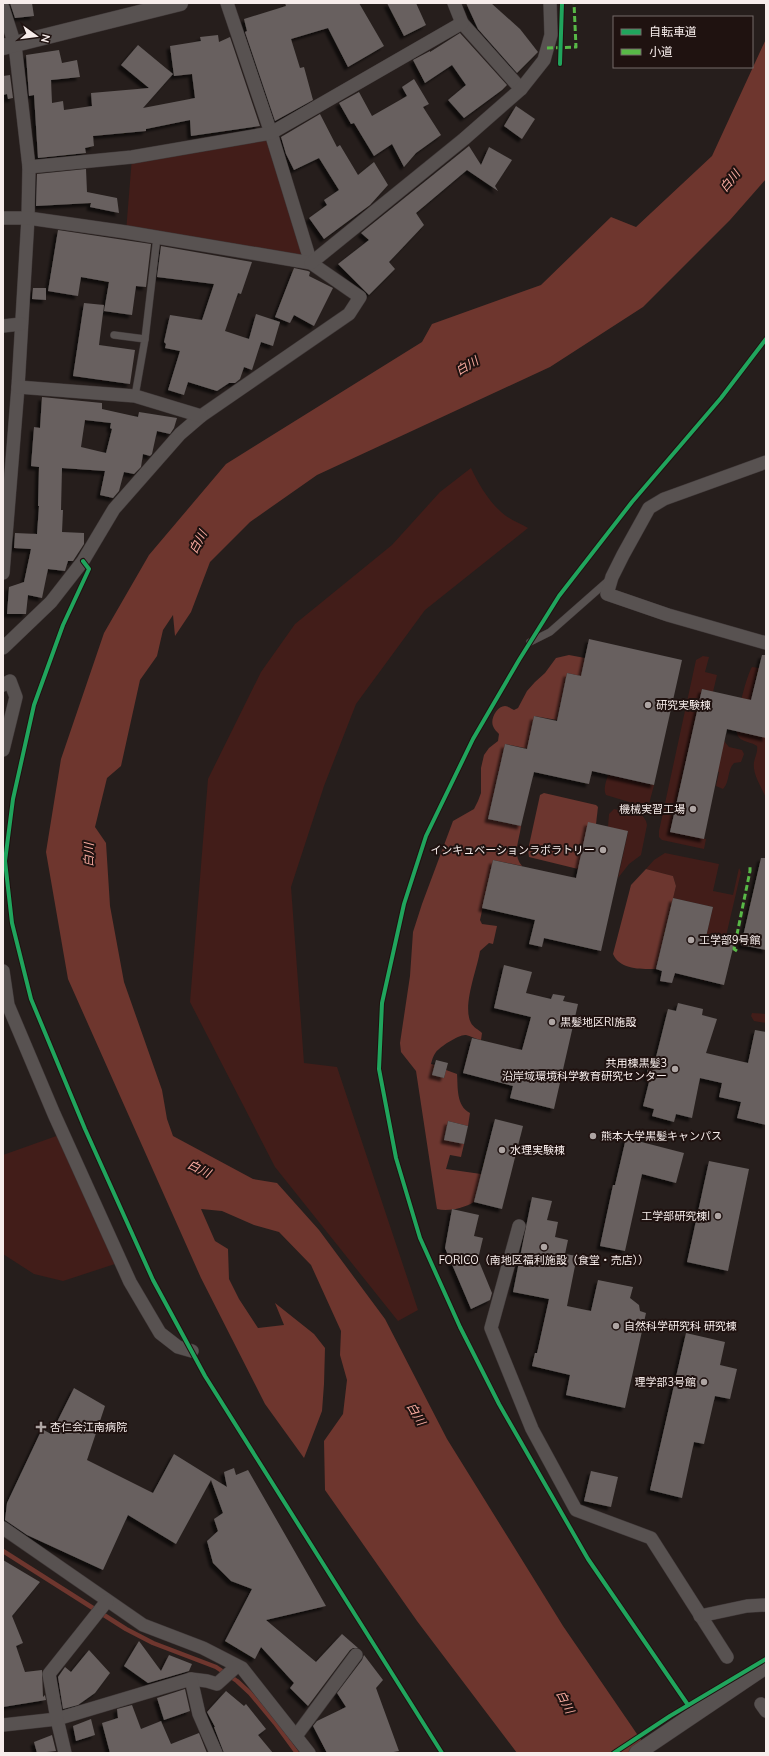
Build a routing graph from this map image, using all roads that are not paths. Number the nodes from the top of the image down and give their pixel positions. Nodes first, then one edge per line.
1 (180, 3) edge
2 (228, 3) edge
3 (454, 3) edge
4 (550, 3) edge
5 (3, 8) edge
6 (462, 23) junction
7 (9, 46) edge
8 (520, 89) junction
9 (271, 133) junction
10 (29, 167) junction
11 (3, 218) edge
12 (28, 218) junction
13 (157, 237) junction
14 (311, 263) junction
15 (21, 324) junction
16 (3, 326) edge
17 (114, 335) dead end
18 (145, 339) junction
19 (18, 387) junction
20 (135, 396) junction
21 (201, 416) junction
22 (8, 460) edge
23 (766, 462) edge
24 (3, 573) edge
25 (612, 577) junction
26 (530, 642) dead end
27 (766, 643) edge
28 (3, 648) edge
29 (3, 684) edge
30 (3, 750) edge
31 (3, 971) edge
32 (5, 1006) edge
33 (518, 1226) dead end
34 (192, 1351) dead end
35 (3, 1528) edge
36 (107, 1601) junction
37 (766, 1605) edge
38 (700, 1616) junction
39 (356, 1655) dead end
40 (727, 1656) dead end
41 (237, 1666) junction
42 (766, 1666) edge
43 (191, 1679) junction
44 (57, 1719) junction
45 (3, 1724) edge
46 (296, 1736) junction
47 (65, 1753) edge
48 (216, 1753) edge
49 (308, 1753) edge
50 (637, 1753) edge

1 - 7 street
2 - 9 street
3 - 6 street
4 - 8 street
5 - 7 street
6 - 8 street
6 - 9 street
7 - 10 street
8 - 14 street
9 - 10 street
9 - 14 street
10 - 12 street
11 - 12 street
12 - 13 street
12 - 15 street
13 - 14 street
13 - 18 lane
14 - 21 street
15 - 16 street
15 - 19 street
17 - 18 lane
18 - 20 lane
19 - 20 street
19 - 22 street
20 - 21 street
21 - 28 street
22 - 24 street
23 - 25 street
25 - 26 lane
25 - 27 street
29 - 30 street
31 - 32 street
32 - 34 street
33 - 38 street
35 - 36 street
36 - 41 street
36 - 44 street
37 - 38 street
38 - 40 street
39 - 46 street
41 - 43 street
41 - 46 street
42 - 50 street
43 - 44 street
43 - 48 street
44 - 45 street
44 - 47 street
46 - 49 street

